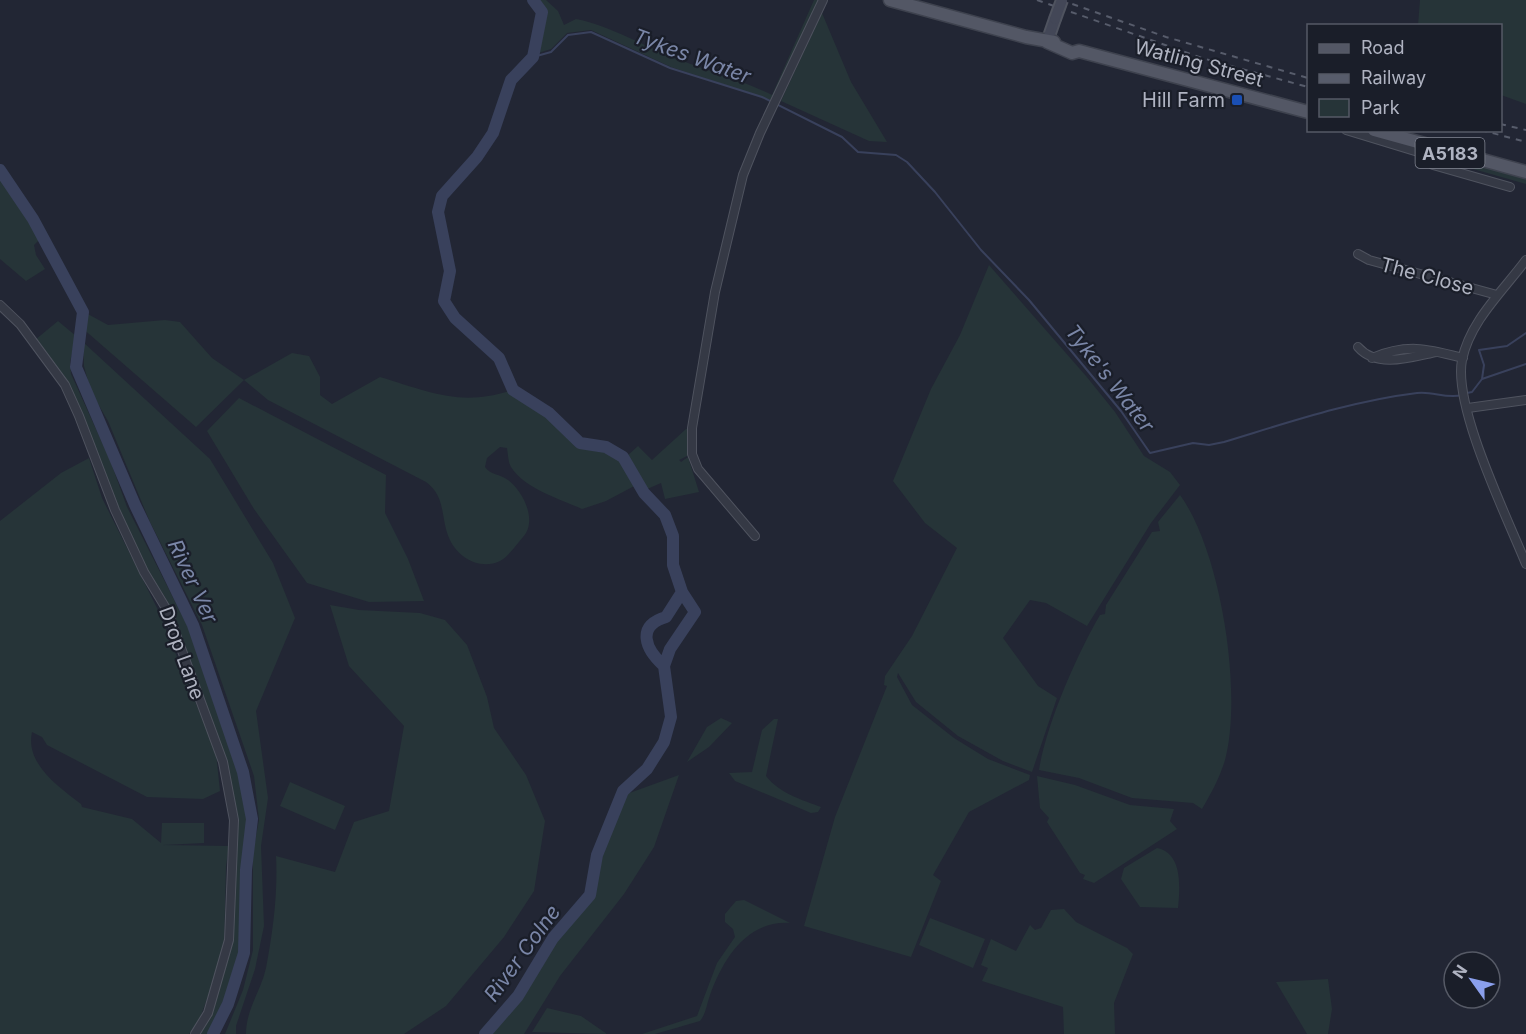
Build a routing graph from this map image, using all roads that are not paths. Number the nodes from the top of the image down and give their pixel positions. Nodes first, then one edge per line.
1 (823, 0) edge
2 (890, 0) edge
3 (1062, 0) edge
4 (1047, 42) junction
5 (1307, 112) edge
6 (1354, 132) edge
7 (1379, 132) edge
8 (1429, 151) junction
9 (1526, 172) edge
10 (1510, 187) dead end
11 (1358, 254) dead end
12 (1526, 261) edge
13 (1497, 295) junction
14 (0, 304) edge
15 (1358, 347) dead end
16 (1462, 358) junction
17 (1526, 400) edge
18 (1468, 408) junction
19 (755, 536) dead end
20 (1525, 558) edge
21 (195, 1034) edge

1 - 19 street
2 - 4 main road, Watling Street
3 - 4 main road, bridge
4 - 5 main road, Watling Street
6 - 8 street
7 - 8 main road, A5183
8 - 9 main road, A5183
8 - 10 street
11 - 13 street, The Close
12 - 13 street
13 - 16 street
14 - 21 street, Drop Lane
15 - 16 street
16 - 18 street
17 - 18 street
18 - 20 street

